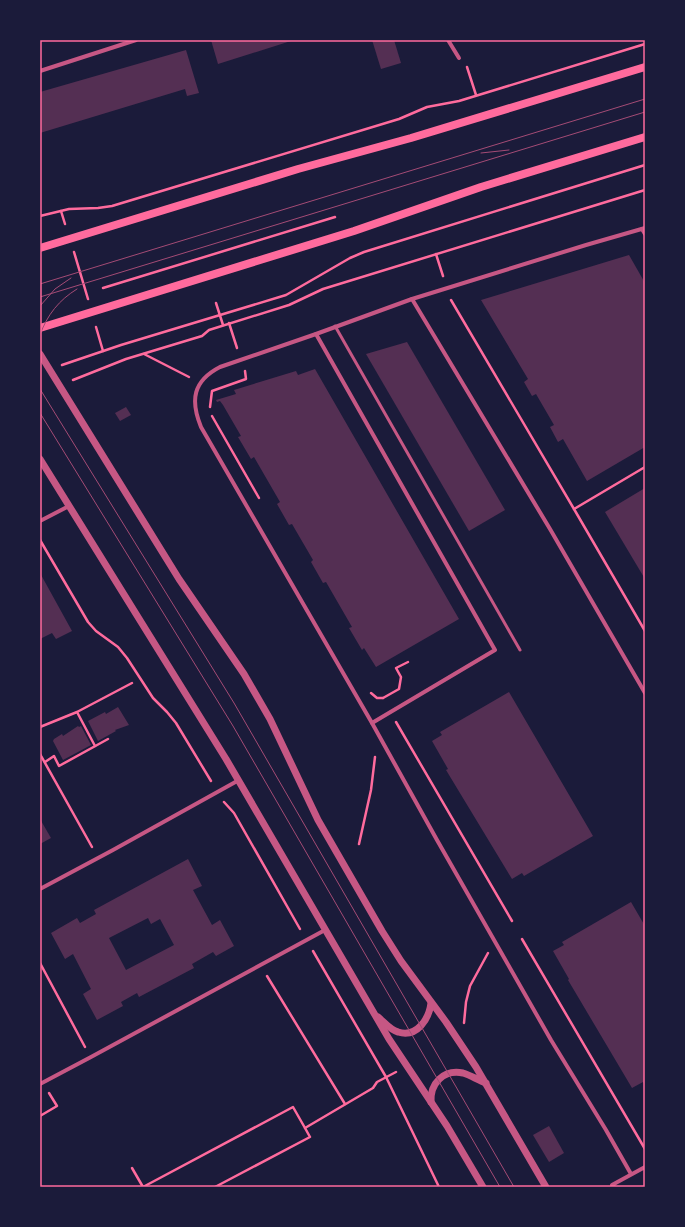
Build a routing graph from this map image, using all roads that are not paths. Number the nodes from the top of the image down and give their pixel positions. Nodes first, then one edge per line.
1 (136, 40) edge
2 (448, 40) edge
3 (459, 58) road end
4 (645, 67) edge
5 (40, 71) edge
6 (645, 137) edge
7 (644, 229) edge
8 (645, 234) edge
9 (40, 248) edge
10 (412, 298) junction
11 (335, 326) junction
12 (40, 328) edge
13 (316, 334) junction
14 (40, 354) edge
15 (40, 459) edge
16 (69, 506) junction
17 (40, 521) edge
18 (520, 650) dead end
19 (645, 693) edge
20 (372, 722) junction
21 (239, 780) junction
22 (40, 889) edge
23 (325, 930) junction
24 (432, 1003) junction
25 (374, 1014) junction
26 (486, 1083) junction
27 (40, 1084) edge
28 (431, 1102) junction
29 (645, 1167) edge
30 (631, 1174) junction
31 (483, 1187) edge
32 (546, 1187) edge
33 (614, 1187) edge

1 - 5 street
2 - 3 street
4 - 9 main road
6 - 12 main road
7 - 8 street
7 - 10 street
10 - 11 street
10 - 19 street
11 - 13 street
11 - 18 lane
13 - 20 street
13 - 20 street
14 - 24 street
15 - 16 street
16 - 17 street
16 - 21 street
20 - 30 street
21 - 22 street
21 - 23 street
23 - 25 street
23 - 27 street
24 - 25 street
24 - 26 street
25 - 28 street
26 - 28 street
26 - 32 street
28 - 31 street
29 - 30 street
30 - 33 street

